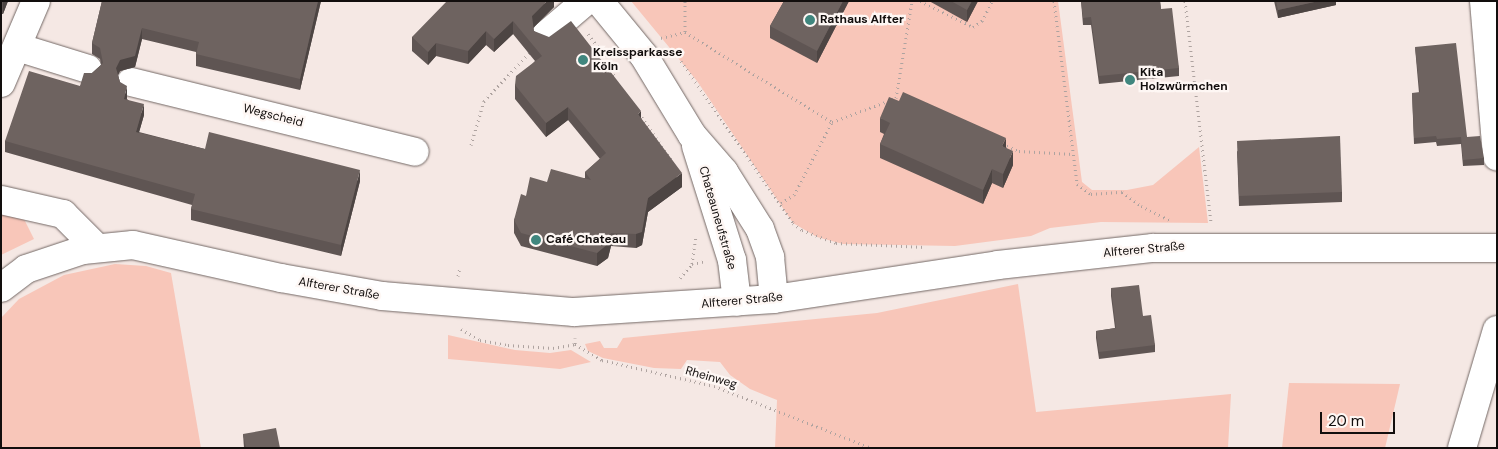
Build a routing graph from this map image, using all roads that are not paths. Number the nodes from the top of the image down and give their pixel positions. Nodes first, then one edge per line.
1 (36, 1) edge
2 (599, 1) edge
3 (1484, 1) edge
4 (579, 7) edge
5 (546, 35) edge
6 (18, 47) junction
7 (88, 70) dead end
8 (131, 82) dead end
9 (1, 83) edge
10 (692, 135) junction
11 (415, 152) dead end
12 (1497, 156) edge
13 (1, 200) edge
14 (96, 248) junction
15 (1497, 248) edge
16 (1, 288) edge
17 (774, 299) junction
18 (737, 302) junction
19 (1497, 330) edge
20 (1462, 448) edge

1 - 6 street
2 - 10 street, Chateauneufstraße
3 - 12 street
4 - 5 street
6 - 7 street
6 - 9 street
8 - 11 street, Wegscheid
10 - 17 street, Chateauneufstraße
10 - 18 street, Chateauneufstraße
13 - 14 street
14 - 16 street, Alfterer Straße
14 - 18 street, Alfterer Straße
15 - 17 street, Alfterer Straße
17 - 18 street, Alfterer Straße
19 - 20 street

